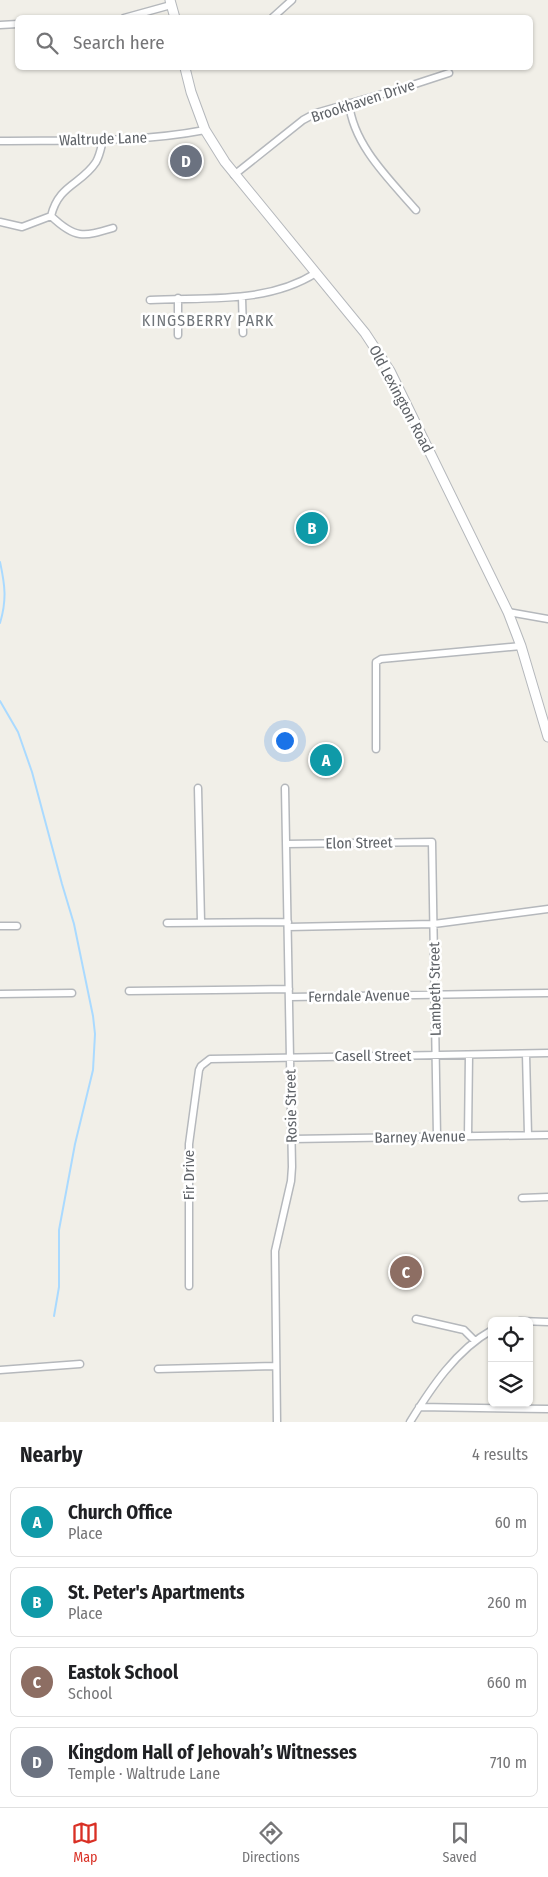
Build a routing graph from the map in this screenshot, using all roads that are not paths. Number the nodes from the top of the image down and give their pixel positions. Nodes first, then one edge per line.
1 (292, 0) edge
2 (171, 2) edge
3 (133, 15) edge
4 (173, 15) edge
5 (275, 15) edge
6 (15, 24) edge
7 (0, 25) edge
8 (186, 70) edge
9 (449, 73) dead end
10 (349, 103) junction
11 (205, 130) junction
12 (103, 140) junction
13 (0, 141) edge
14 (234, 175) junction
15 (416, 210) dead end
16 (51, 216) junction
17 (0, 222) edge
18 (113, 228) dead end
19 (316, 273) junction
20 (242, 297) junction
21 (178, 298) junction
22 (150, 300) dead end
23 (244, 333) dead end
24 (178, 335) dead end
25 (508, 612) junction
26 (548, 619) edge
27 (521, 646) junction
28 (548, 737) edge
29 (376, 749) dead end
30 (198, 788) dead end
31 (285, 788) dead end
32 (432, 842) joint
33 (286, 844) junction
34 (548, 908) edge
35 (201, 922) junction
36 (166, 923) dead end
37 (288, 924) junction
38 (434, 924) junction
39 (0, 926) edge
40 (17, 926) dead end
41 (290, 989) junction
42 (129, 991) dead end
43 (72, 993) dead end
44 (548, 993) edge
45 (0, 994) edge
46 (435, 994) junction
47 (290, 997) junction
48 (548, 1053) edge
49 (526, 1054) junction
50 (469, 1055) junction
51 (291, 1056) junction
52 (436, 1056) junction
53 (201, 1066) joint
54 (528, 1135) junction
55 (548, 1135) edge
56 (437, 1136) junction
57 (468, 1136) junction
58 (292, 1138) junction
59 (548, 1197) edge
60 (522, 1198) dead end
61 (189, 1286) dead end
62 (416, 1320) dead end
63 (533, 1321) edge
64 (548, 1322) edge
65 (488, 1332) edge
66 (474, 1340) junction
67 (80, 1364) dead end
68 (276, 1366) junction
69 (158, 1369) dead end
70 (0, 1370) edge
71 (420, 1407) junction
72 (548, 1409) edge
73 (277, 1422) edge
74 (410, 1422) edge

1 - 5 street
2 - 3 street
2 - 4 street
6 - 7 street
8 - 11 street, Old Lexington Road
9 - 10 street, Brookhaven Drive
10 - 14 street, Brookhaven Drive
10 - 15 street
11 - 12 street, Waltrude Lane
11 - 14 street, Old Lexington Road
12 - 13 street, Waltrude Lane
12 - 16 street
14 - 19 street, Old Lexington Road
16 - 17 street
16 - 18 street
19 - 20 street
19 - 25 street, Old Lexington Road
20 - 21 street
20 - 23 street
21 - 22 street
21 - 24 street
25 - 26 street
25 - 27 street, Old Lexington Road
27 - 28 street, Old Lexington Road
27 - 29 street
30 - 35 street
31 - 33 street, Rosie Street
32 - 33 street, Elon Street
32 - 38 street, Lambeth Street
33 - 37 street, Rosie Street
34 - 38 street
35 - 36 street
35 - 37 street
37 - 38 street
37 - 41 street, Rosie Street
38 - 46 street, Lambeth Street
39 - 40 street
41 - 42 street, Ferndale Avenue
41 - 47 street, Rosie Street
43 - 45 street
44 - 46 street, Ferndale Avenue
46 - 47 street, Ferndale Avenue
46 - 52 street, Lambeth Street
47 - 51 street, Rosie Street
48 - 49 street, Casell Street
49 - 50 street, Casell Street
49 - 54 street
50 - 52 street, Casell Street
50 - 57 street
51 - 52 street, Casell Street
51 - 53 street, Casell Street
51 - 58 street, Rosie Street
52 - 56 street, Lambeth Street
53 - 61 street, Fir Drive
54 - 55 street, Barney Avenue
54 - 57 street, Barney Avenue
56 - 57 street, Barney Avenue
56 - 58 street, Barney Avenue
58 - 68 street, Rosie Street
59 - 60 street
62 - 66 street
63 - 64 street
65 - 66 street
66 - 71 street
67 - 70 street
68 - 69 street
68 - 73 street, Rosie Street
71 - 72 street
71 - 74 street

